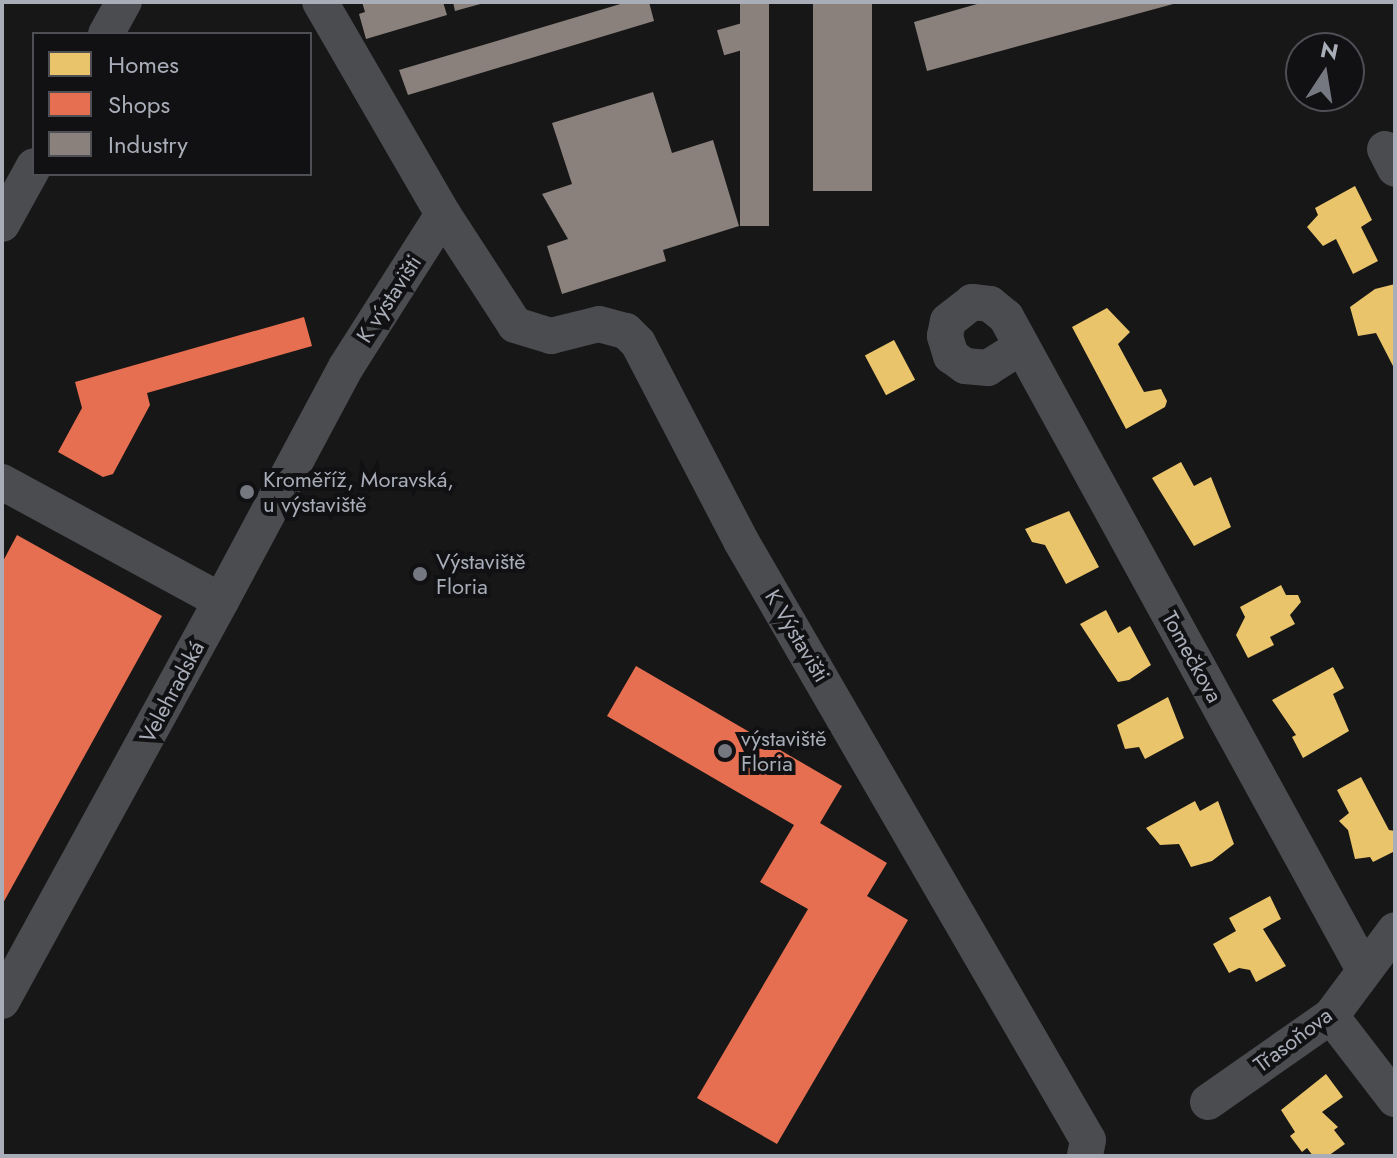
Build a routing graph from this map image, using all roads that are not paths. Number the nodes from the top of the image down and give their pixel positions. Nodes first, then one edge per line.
1 (124, 2) edge
2 (320, 2) edge
3 (107, 32) edge
4 (32, 170) edge
5 (443, 214) junction
6 (2, 224) edge
7 (1021, 347) dead end
8 (2, 482) edge
9 (221, 601) junction
10 (1395, 930) edge
11 (1363, 968) junction
12 (2, 1001) edge
13 (1331, 1016) junction
14 (1395, 1099) edge
15 (1208, 1102) dead end
16 (1085, 1156) edge

1 - 3 street
2 - 5 street
4 - 6 street
5 - 9 street, K výstavišti
5 - 16 street, K Výstavišti
7 - 11 street, Tomečkova
8 - 9 street
9 - 12 street, Velehradská
10 - 11 street, Třasoňova
11 - 13 street, Třasoňova
13 - 14 street
13 - 15 street, Třasoňova

